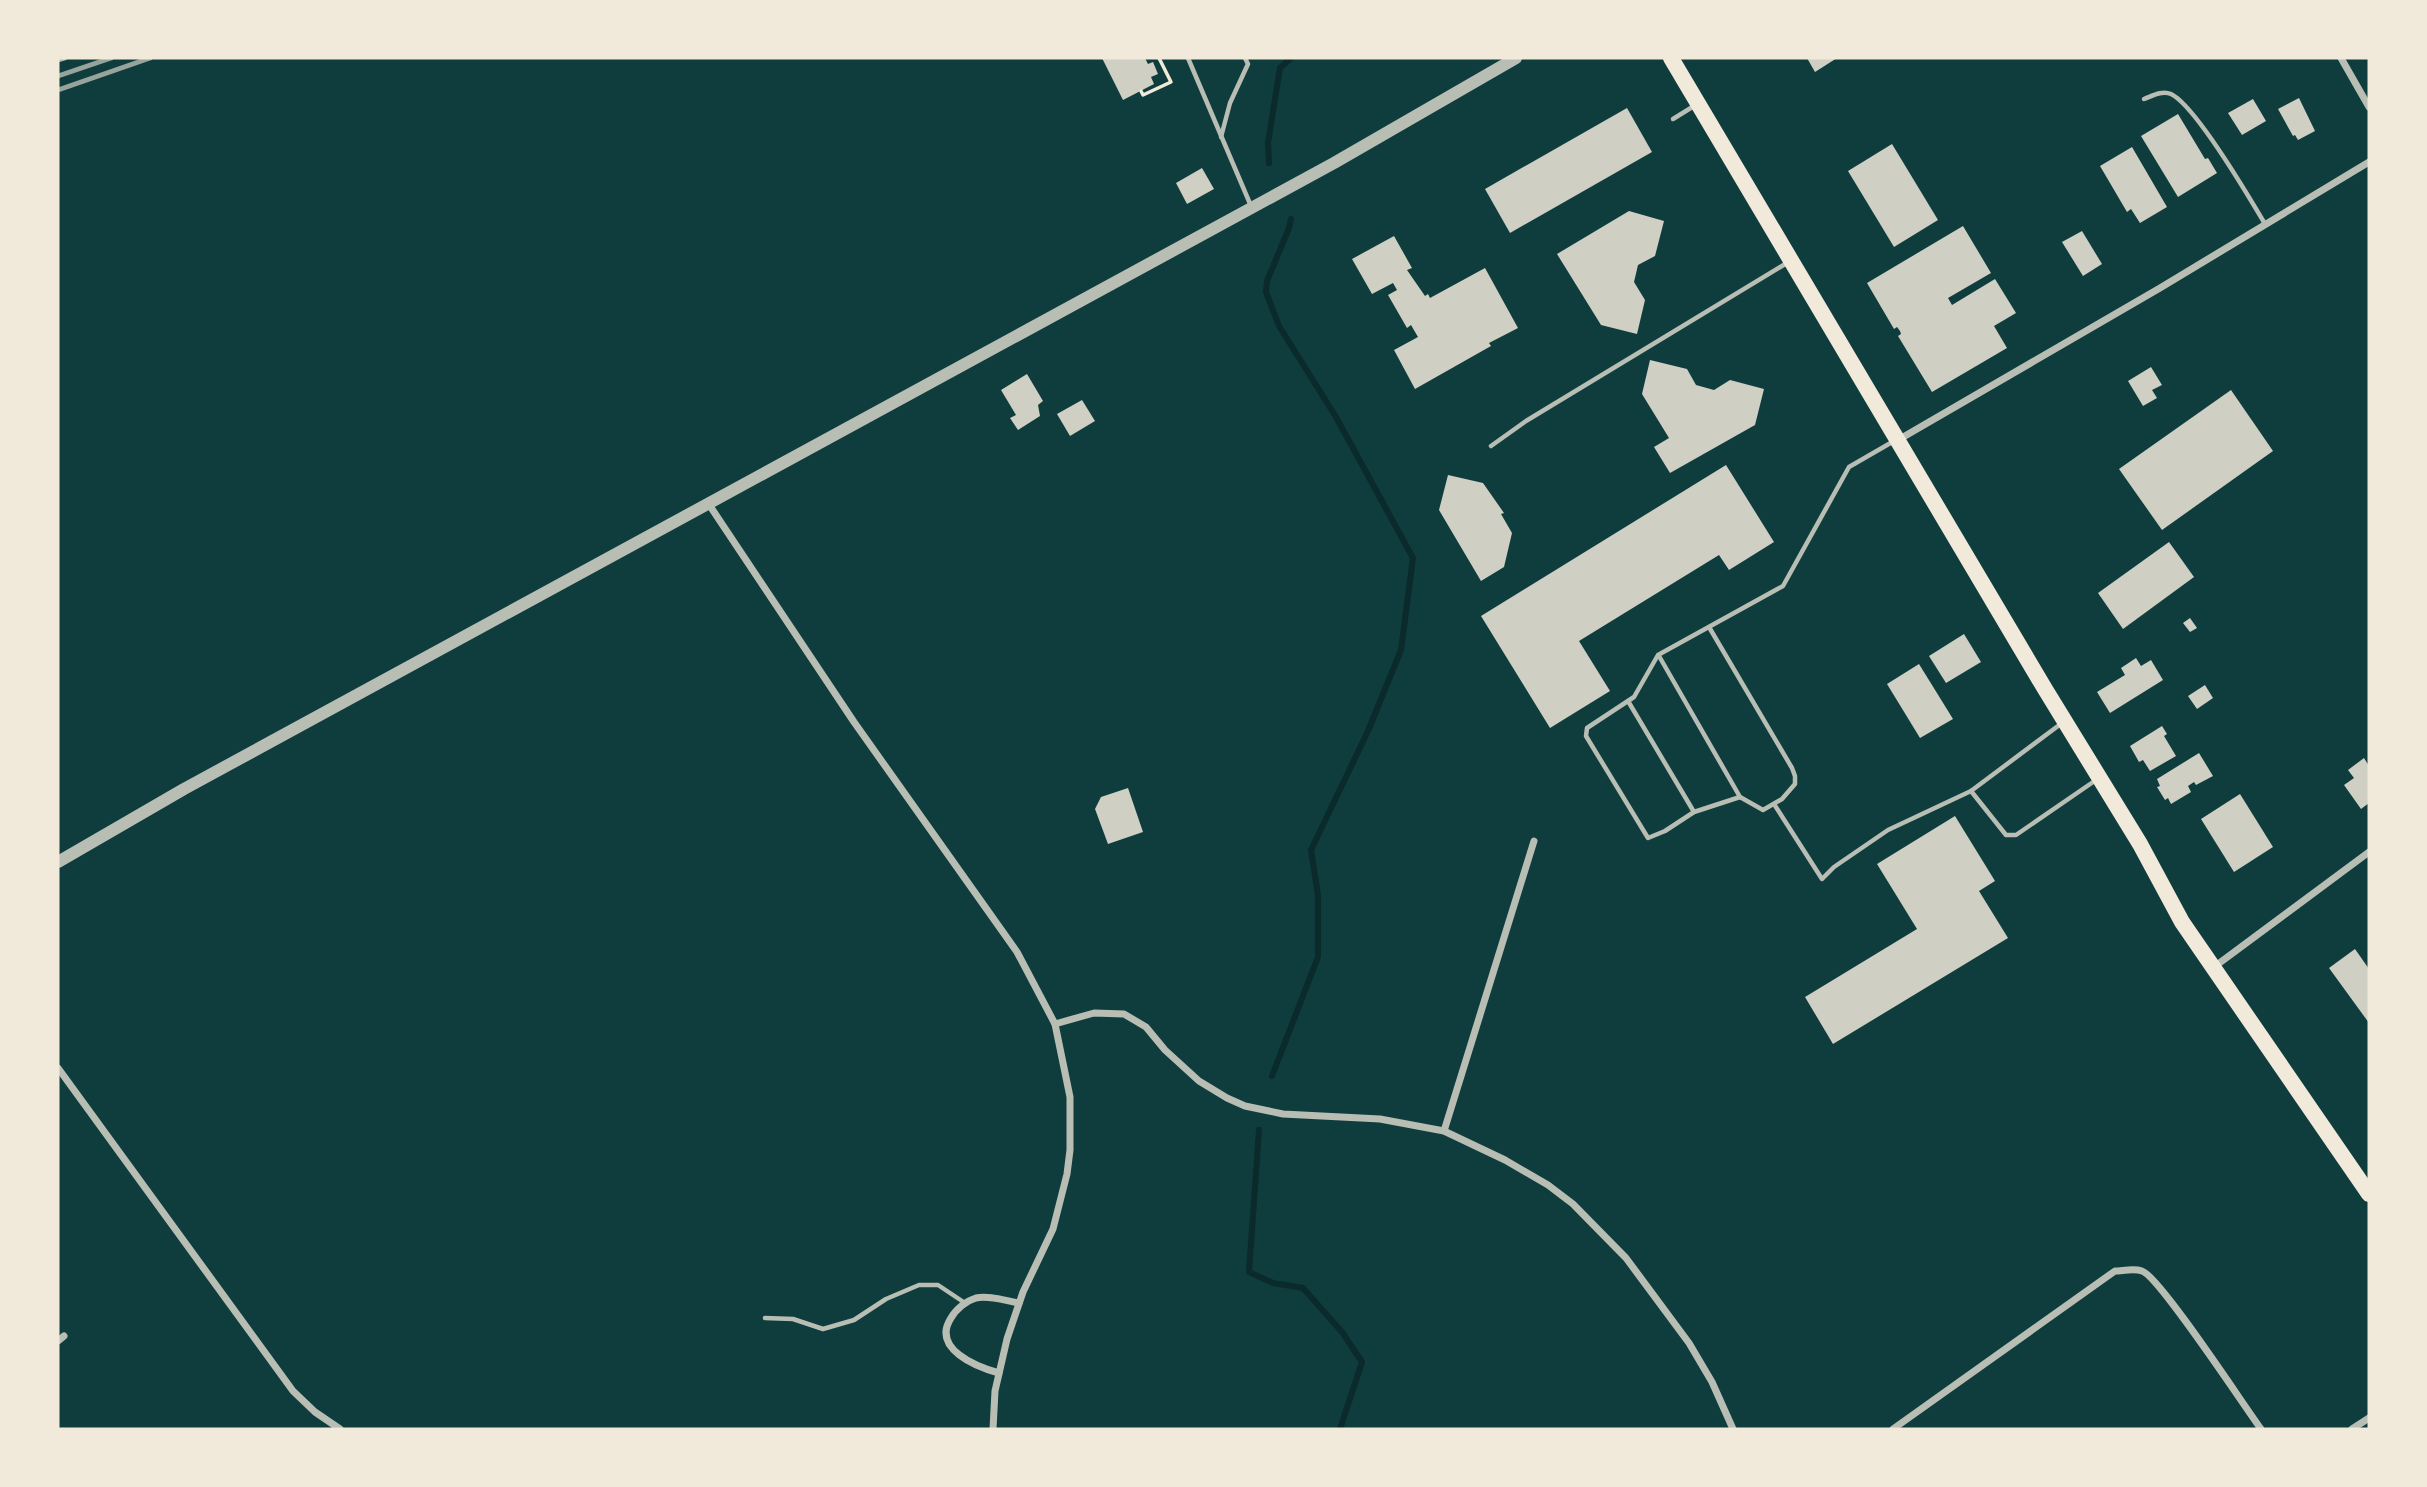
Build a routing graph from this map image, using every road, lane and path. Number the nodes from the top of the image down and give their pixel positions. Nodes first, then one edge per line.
1 (65, 58) edge
2 (1159, 58) edge
3 (1188, 58) edge
4 (1245, 58) edge
5 (1516, 58) edge
6 (1671, 58) edge
7 (2341, 58) edge
8 (58, 60) edge
9 (1141, 91) dead end
10 (2144, 99) dead end
11 (1698, 104) junction
12 (2369, 107) edge
13 (1672, 119) dead end
14 (1221, 138) junction
15 (2369, 162) edge
16 (1251, 207) junction
17 (2266, 225) junction
18 (1791, 261) junction
19 (1898, 440) junction
20 (1491, 446) dead end
21 (708, 503) junction
22 (1709, 627) junction
23 (1658, 655) junction
24 (1628, 701) junction
25 (2065, 721) junction
26 (2099, 778) junction
27 (1971, 791) junction
28 (1740, 797) junction
29 (1774, 804) junction
30 (1694, 812) junction
31 (1534, 841) dead end
32 (2369, 852) edge
33 (58, 862) edge
34 (2213, 968) junction
35 (1055, 1024) junction
36 (58, 1068) edge
37 (1444, 1131) junction
38 (2369, 1194) edge
39 (965, 1303) junction
40 (1019, 1303) junction
41 (765, 1318) dead end
42 (999, 1373) junction
43 (2369, 1418) edge
44 (340, 1429) edge
45 (993, 1429) edge
46 (1733, 1429) edge
47 (1893, 1429) edge
48 (2261, 1429) edge
49 (2352, 1429) edge

1 - 8 lane
2 - 9 path
3 - 14 lane
4 - 14 lane
5 - 16 street
6 - 11 main road
7 - 12 street
10 - 17 lane
11 - 13 lane
11 - 18 main road
14 - 16 lane
15 - 17 street
16 - 21 street
17 - 19 street
18 - 19 main road
18 - 20 lane
19 - 22 lane
19 - 25 main road
21 - 33 street
21 - 35 street
22 - 23 lane
22 - 29 lane
23 - 24 lane
23 - 28 lane
24 - 30 lane
24 - 30 lane
25 - 26 main road
25 - 27 lane
26 - 27 lane
26 - 34 main road
27 - 29 lane
28 - 29 lane
28 - 30 lane
31 - 37 street
32 - 34 street
34 - 38 main road
35 - 37 street
35 - 40 street
36 - 44 street
37 - 46 street
39 - 40 street
39 - 41 lane
39 - 42 street
40 - 42 street
42 - 45 street
43 - 49 street
47 - 48 street

